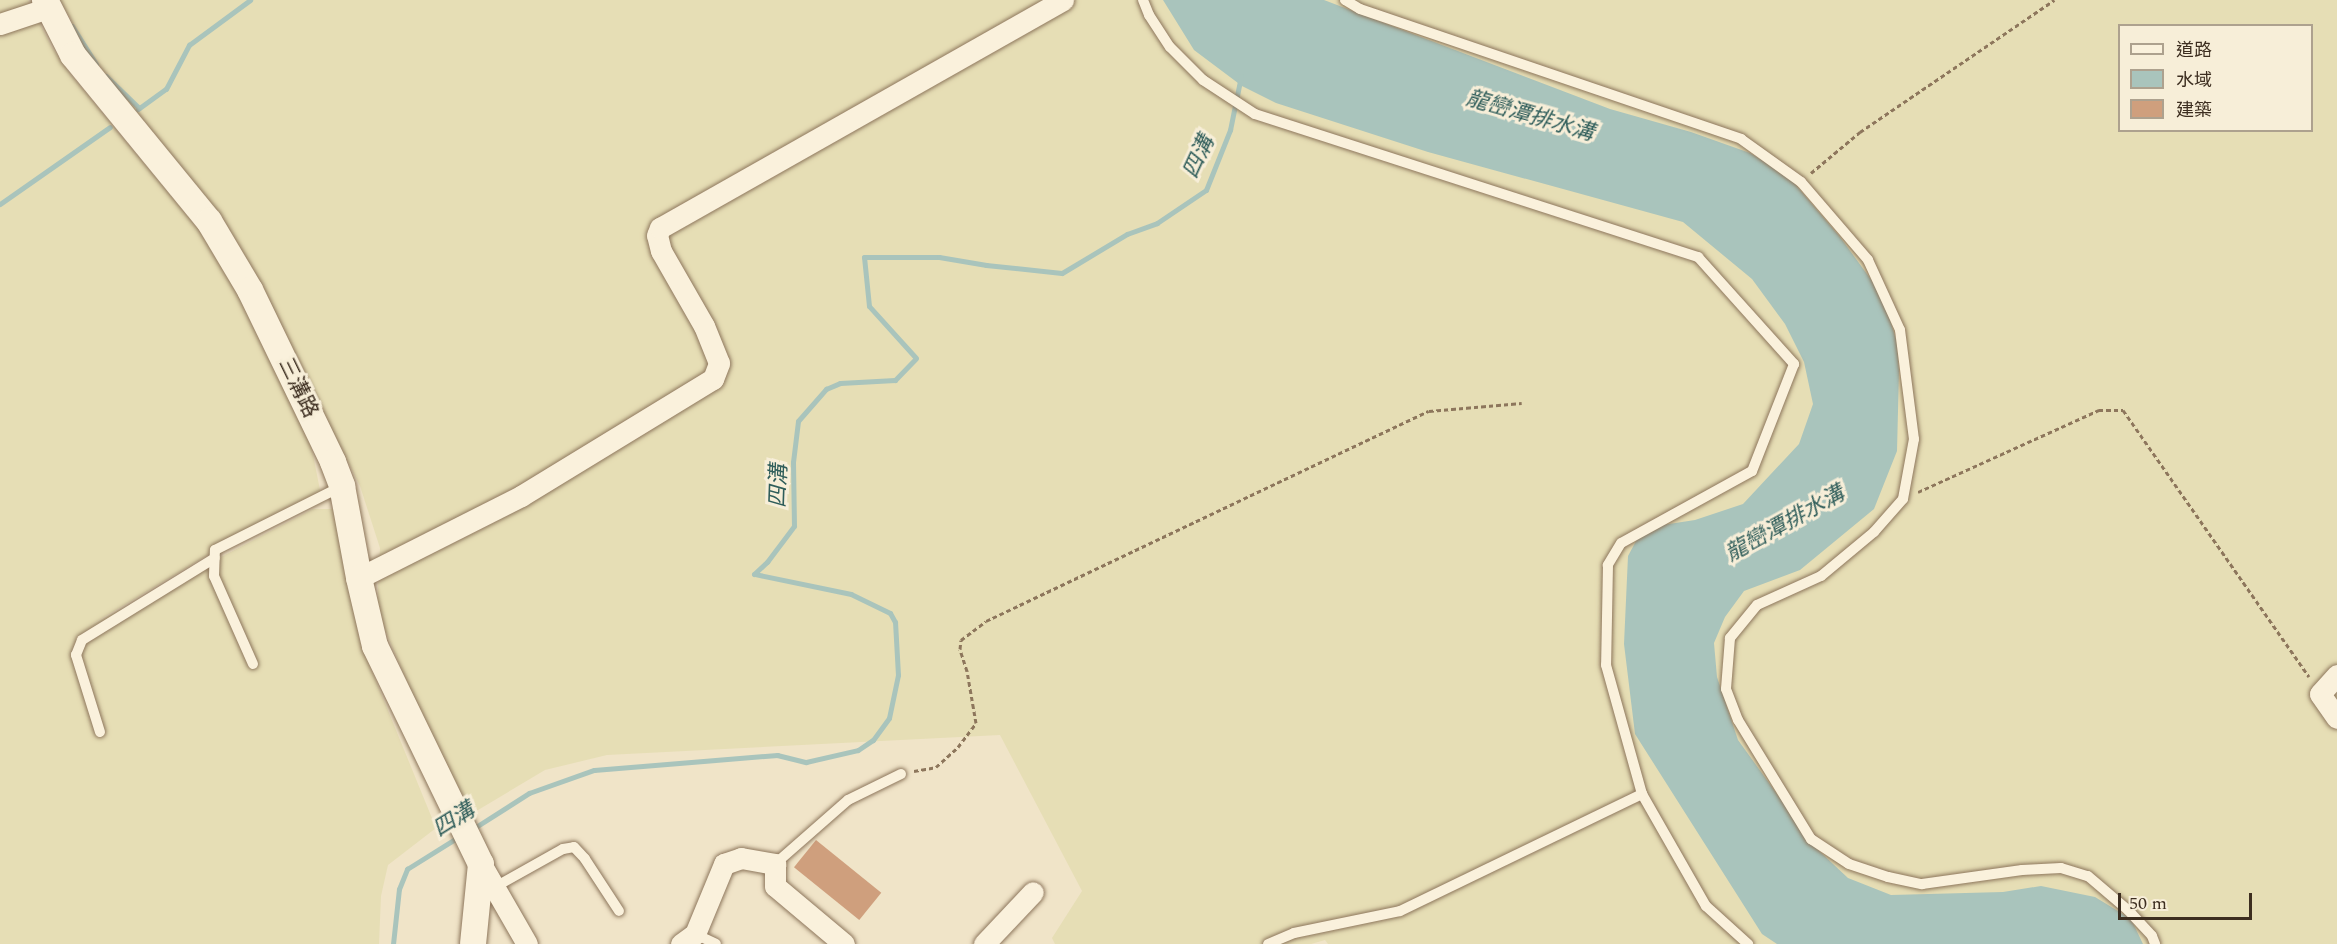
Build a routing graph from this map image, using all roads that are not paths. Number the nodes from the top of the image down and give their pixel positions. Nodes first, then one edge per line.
1 (1063, 0) edge
2 (1143, 0) edge
3 (1345, 0) edge
4 (47, 4) edge
5 (0, 24) edge
6 (342, 486) junction
7 (215, 558) junction
8 (359, 578) junction
9 (254, 664) dead end
10 (2337, 675) edge
11 (2337, 718) edge
12 (100, 732) dead end
13 (901, 774) road end
14 (1642, 794) junction
15 (476, 855) junction
16 (775, 864) junction
17 (495, 887) junction
18 (1033, 892) dead end
19 (619, 910) dead end
20 (688, 939) edge
21 (473, 944) edge
22 (527, 944) edge
23 (716, 944) edge
24 (844, 944) edge
25 (984, 944) edge
26 (1268, 944) edge
27 (1748, 944) edge
28 (2155, 944) edge

1 - 8 street
2 - 14 lane
3 - 28 lane
4 - 5 street
4 - 6 street, 三溝路
6 - 7 lane
6 - 8 street, 三溝路
7 - 9 lane
7 - 12 lane
8 - 15 street, 三溝路
10 - 11 street
13 - 16 lane
14 - 26 lane
14 - 27 lane
15 - 17 street
15 - 21 street
16 - 20 street
16 - 24 street
17 - 19 lane
17 - 22 street
18 - 25 street
20 - 23 lane

